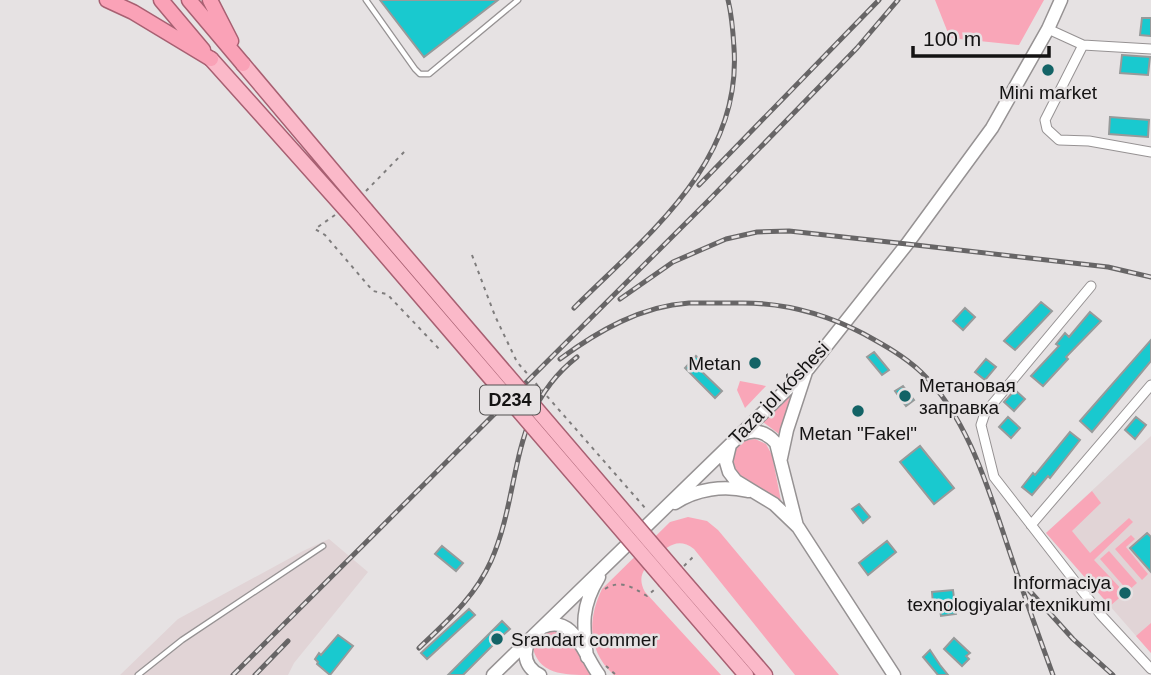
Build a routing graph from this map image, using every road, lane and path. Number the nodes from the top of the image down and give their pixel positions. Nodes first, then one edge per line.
1 (107, 0) edge
2 (161, 0) edge
3 (189, 0) edge
4 (210, 0) edge
5 (366, 0) edge
6 (518, 0) edge
7 (1061, 0) edge
8 (1048, 29) junction
9 (1083, 45) junction
10 (1151, 49) edge
11 (211, 59) junction
12 (243, 64) junction
13 (406, 150) dead end
14 (1151, 152) edge
15 (363, 193) dead end
16 (339, 213) dead end
17 (360, 215) junction
18 (472, 255) dead end
19 (1091, 286) dead end
20 (441, 351) dead end
21 (808, 369) junction
22 (1151, 386) edge
23 (734, 440) junction
24 (781, 458) junction
25 (756, 493) junction
26 (651, 512) junction
27 (1031, 525) junction
28 (798, 527) junction
29 (323, 545) dead end
30 (695, 555) dead end
31 (610, 559) junction
32 (671, 576) junction
33 (601, 593) dead end
34 (534, 634) junction
35 (587, 657) junction
36 (601, 669) edge
37 (1151, 669) edge
38 (138, 675) edge
39 (493, 675) edge
40 (540, 675) edge
41 (616, 675) edge
42 (746, 675) edge
43 (765, 675) edge
44 (894, 675) edge

1 - 11 highway
2 - 11 highway
3 - 12 highway
4 - 12 highway
5 - 6 lane
7 - 8 main road, Taza jol kóshesi
8 - 9 street
8 - 21 main road, Taza jol kóshesi
9 - 10 street
9 - 14 street
11 - 17 main road, D234
12 - 17 main road, D234
13 - 15 path
16 - 20 path
17 - 32 main road, D234, bridge
18 - 26 path
19 - 27 street
21 - 23 main road, Taza jol kóshesi
21 - 24 main road
22 - 27 street
23 - 24 main road
23 - 25 main road
23 - 26 main road, Taza jol kóshesi
24 - 28 main road
25 - 26 main road
25 - 28 main road
26 - 31 main road, Taza jol kóshesi
27 - 37 street
28 - 44 main road
29 - 38 lane
30 - 32 path
31 - 34 main road, Taza jol kóshesi
31 - 35 main road
32 - 33 path
32 - 42 main road, D234
32 - 43 main road, D234
34 - 35 main road
34 - 39 main road, Taza jol kóshesi
34 - 40 main road
35 - 36 main road
36 - 41 path

